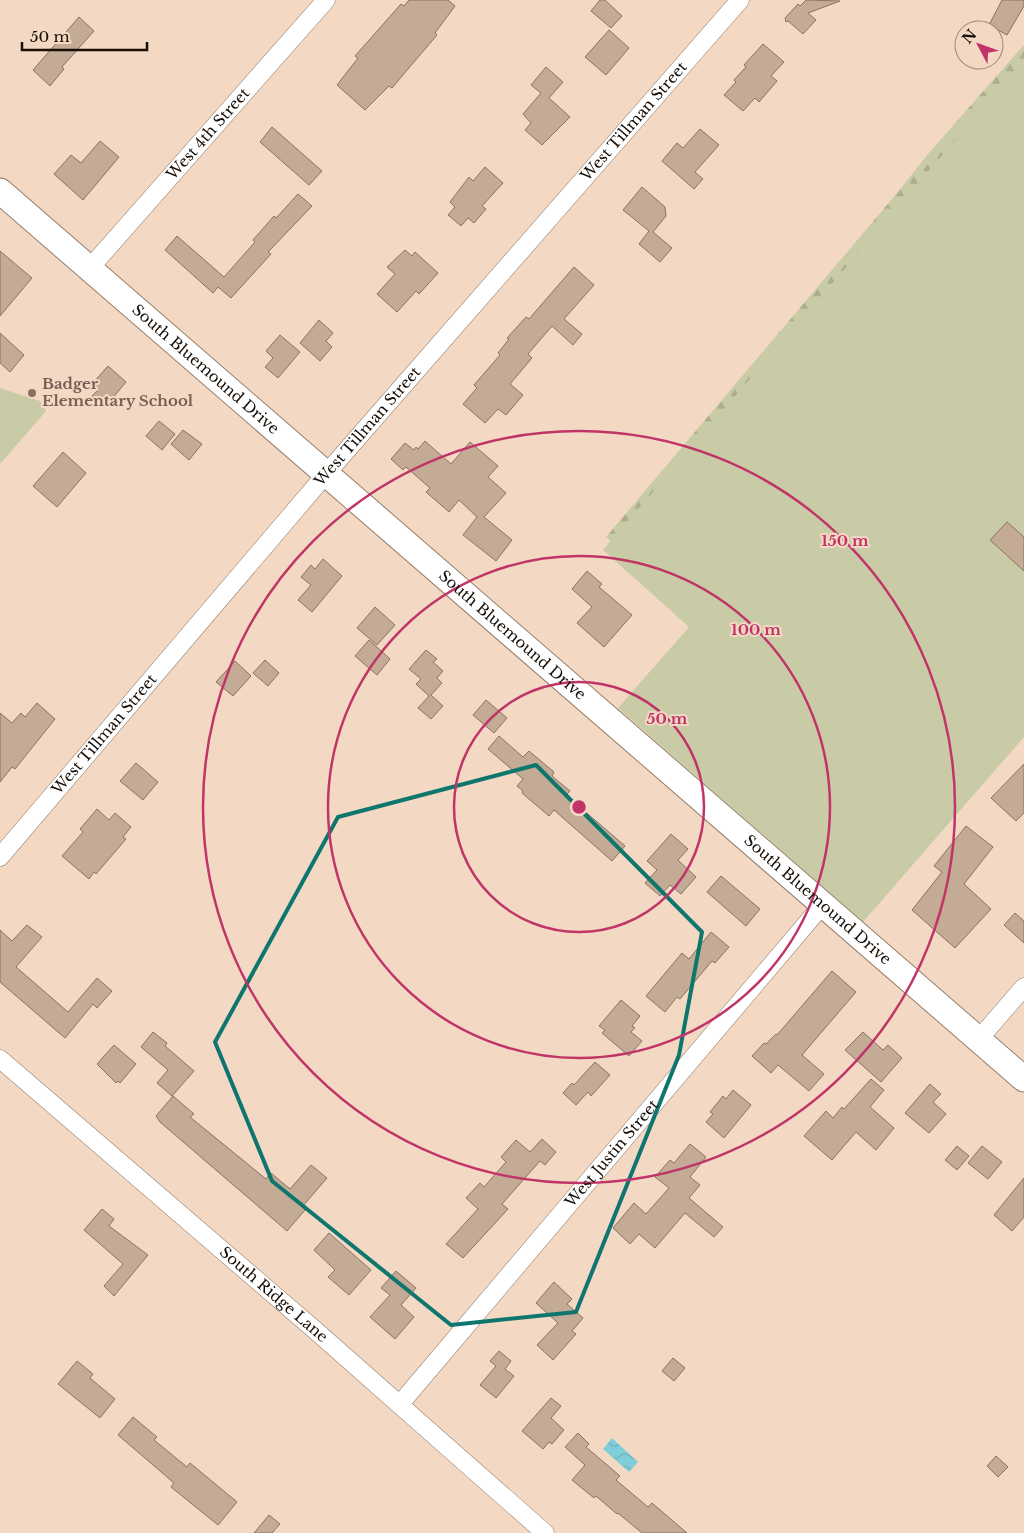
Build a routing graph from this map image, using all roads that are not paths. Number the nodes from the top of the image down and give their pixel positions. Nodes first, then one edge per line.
1 (326, 0) edge
2 (740, 0) edge
3 (0, 191) edge
4 (89, 269) junction
5 (326, 474) junction
6 (0, 857) edge
7 (823, 904) junction
8 (1024, 987) edge
9 (978, 1040) junction
10 (0, 1060) edge
11 (1024, 1079) edge
12 (400, 1404) junction
13 (545, 1533) edge

1 - 4 street, West 4th Street
2 - 5 street, West Tillman Street
3 - 4 main road, South Bluemound Drive
4 - 5 main road, South Bluemound Drive
5 - 6 street, West Tillman Street
5 - 7 main road, South Bluemound Drive
7 - 9 main road, South Bluemound Drive
7 - 12 street, West Justin Street
8 - 9 street
9 - 11 main road, South Bluemound Drive
10 - 12 street, South Ridge Lane
12 - 13 street, South Ridge Lane

